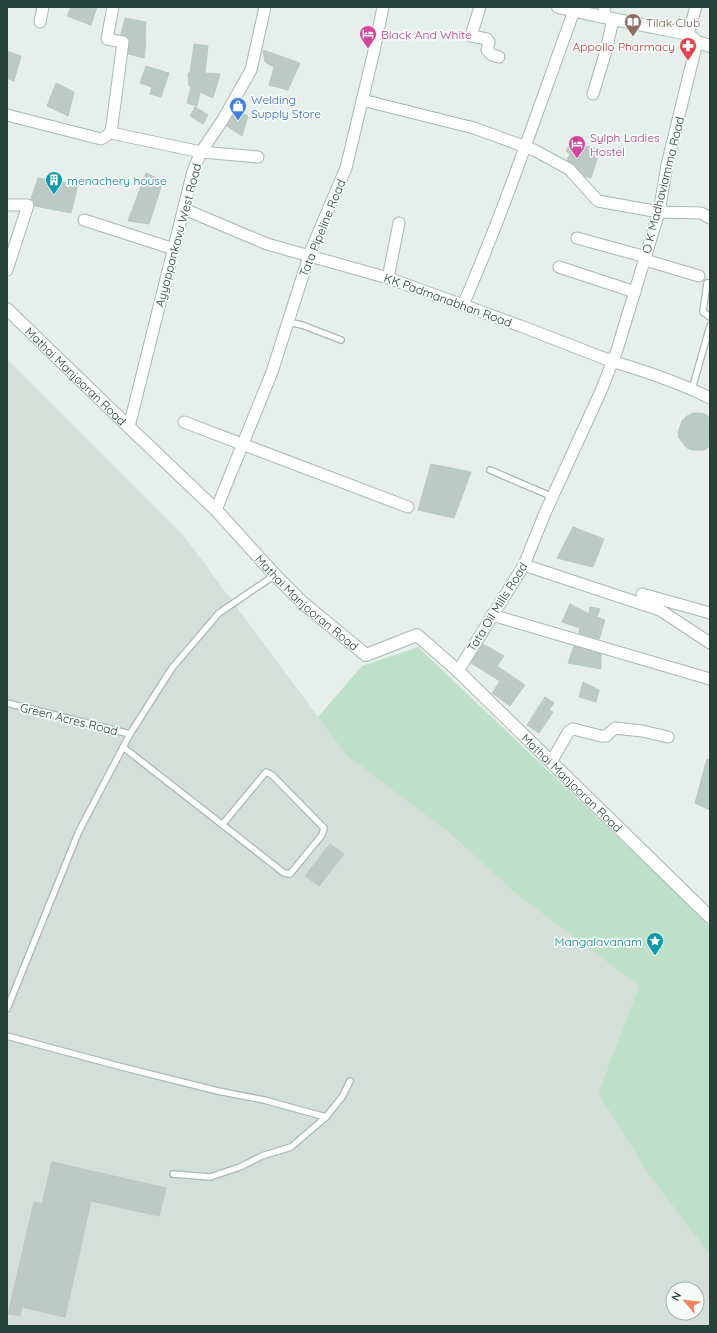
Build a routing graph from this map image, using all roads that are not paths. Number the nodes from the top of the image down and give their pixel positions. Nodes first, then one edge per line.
1 (43, 7) edge
2 (114, 7) edge
3 (265, 7) edge
4 (383, 7) edge
5 (480, 7) edge
6 (558, 7) edge
7 (696, 7) edge
8 (574, 11) junction
9 (607, 15) edge
10 (40, 22) dead end
11 (688, 34) junction
12 (697, 42) junction
13 (710, 46) edge
14 (500, 57) dead end
15 (593, 94) dead end
16 (362, 100) junction
17 (7, 115) edge
18 (111, 133) junction
19 (525, 146) junction
20 (200, 152) junction
21 (258, 157) dead end
22 (7, 205) edge
23 (184, 209) junction
24 (659, 212) junction
25 (710, 218) edge
26 (84, 220) dead end
27 (399, 224) dead end
28 (577, 238) dead end
29 (174, 249) junction
30 (309, 256) junction
31 (645, 259) junction
32 (559, 267) dead end
33 (7, 270) edge
34 (699, 276) dead end
35 (388, 278) junction
36 (710, 283) edge
37 (634, 292) junction
38 (462, 305) junction
39 (7, 309) edge
40 (710, 317) edge
41 (288, 321) junction
42 (710, 326) edge
43 (341, 340) dead end
44 (618, 350) joint
45 (612, 361) junction
46 (692, 389) junction
47 (710, 398) edge
48 (184, 422) dead end
49 (129, 427) junction
50 (243, 444) junction
51 (490, 470) dead end
52 (553, 497) junction
53 (408, 507) dead end
54 (216, 510) junction
55 (524, 565) junction
56 (275, 576) junction
57 (644, 599) junction
58 (710, 613) edge
59 (492, 616) junction
60 (710, 643) edge
61 (458, 671) junction
62 (710, 679) edge
63 (7, 703) edge
64 (130, 734) junction
65 (668, 737) dead end
66 (123, 747) junction
67 (551, 762) junction
68 (222, 825) junction
69 (710, 917) edge
70 (7, 1009) edge
71 (7, 1036) edge
72 (350, 1081) dead end
73 (326, 1117) junction
74 (173, 1174) dead end

1 - 10 street
2 - 18 street
3 - 20 street, Ayyappankavu West Road
4 - 16 street, Tata Pipeline Road
5 - 14 street
6 - 8 street
7 - 11 street
8 - 9 street
8 - 19 street
9 - 11 street
9 - 15 street
11 - 12 street
12 - 13 street
12 - 24 street, O K Madhaviamma Road
16 - 19 street
16 - 30 street, Tata Pipeline Road
17 - 18 street
18 - 20 street
19 - 24 street
19 - 38 street
20 - 21 street
20 - 23 street, Ayyappankavu West Road
22 - 33 street
23 - 29 street, Ayyappankavu West Road
23 - 30 street, KK Padmanabhan Road
24 - 25 street
24 - 31 street, O K Madhaviamma Road
26 - 29 street
27 - 35 street
28 - 31 street
29 - 49 street, Ayyappankavu West Road
30 - 35 street, KK Padmanabhan Road
30 - 41 street, Tata Pipeline Road
31 - 34 street
31 - 37 street, O K Madhaviamma Road
32 - 37 street
35 - 38 street, KK Padmanabhan Road
36 - 40 lane
37 - 44 street, O K Madhaviamma Road
38 - 45 street, KK Padmanabhan Road
39 - 49 street, Mathai Manjooran Road
41 - 43 lane
41 - 50 street, Tata Pipeline Road
42 - 46 lane
44 - 45 street, Tata Oil Mills Road
45 - 46 street, KK Padmanabhan Road
45 - 52 street, Tata Oil Mills Road
46 - 47 street, KK Padmanabhan Road
48 - 50 street
49 - 54 street, Mathai Manjooran Road
50 - 53 street
50 - 54 street, Tata Pipeline Road
51 - 52 lane
52 - 55 street, Tata Oil Mills Road
54 - 56 street, Mathai Manjooran Road
55 - 57 street
55 - 59 street, Tata Oil Mills Road
56 - 61 street, Mathai Manjooran Road
56 - 64 lane
57 - 58 street
57 - 60 street
59 - 61 street, Tata Oil Mills Road
59 - 62 street
61 - 67 street, Mathai Manjooran Road
63 - 64 lane, Green Acres Road
64 - 66 lane
65 - 67 street
66 - 68 lane
66 - 70 lane
67 - 69 street, Mathai Manjooran Road
68 - 68 lane
71 - 73 lane
72 - 73 lane
73 - 74 lane

